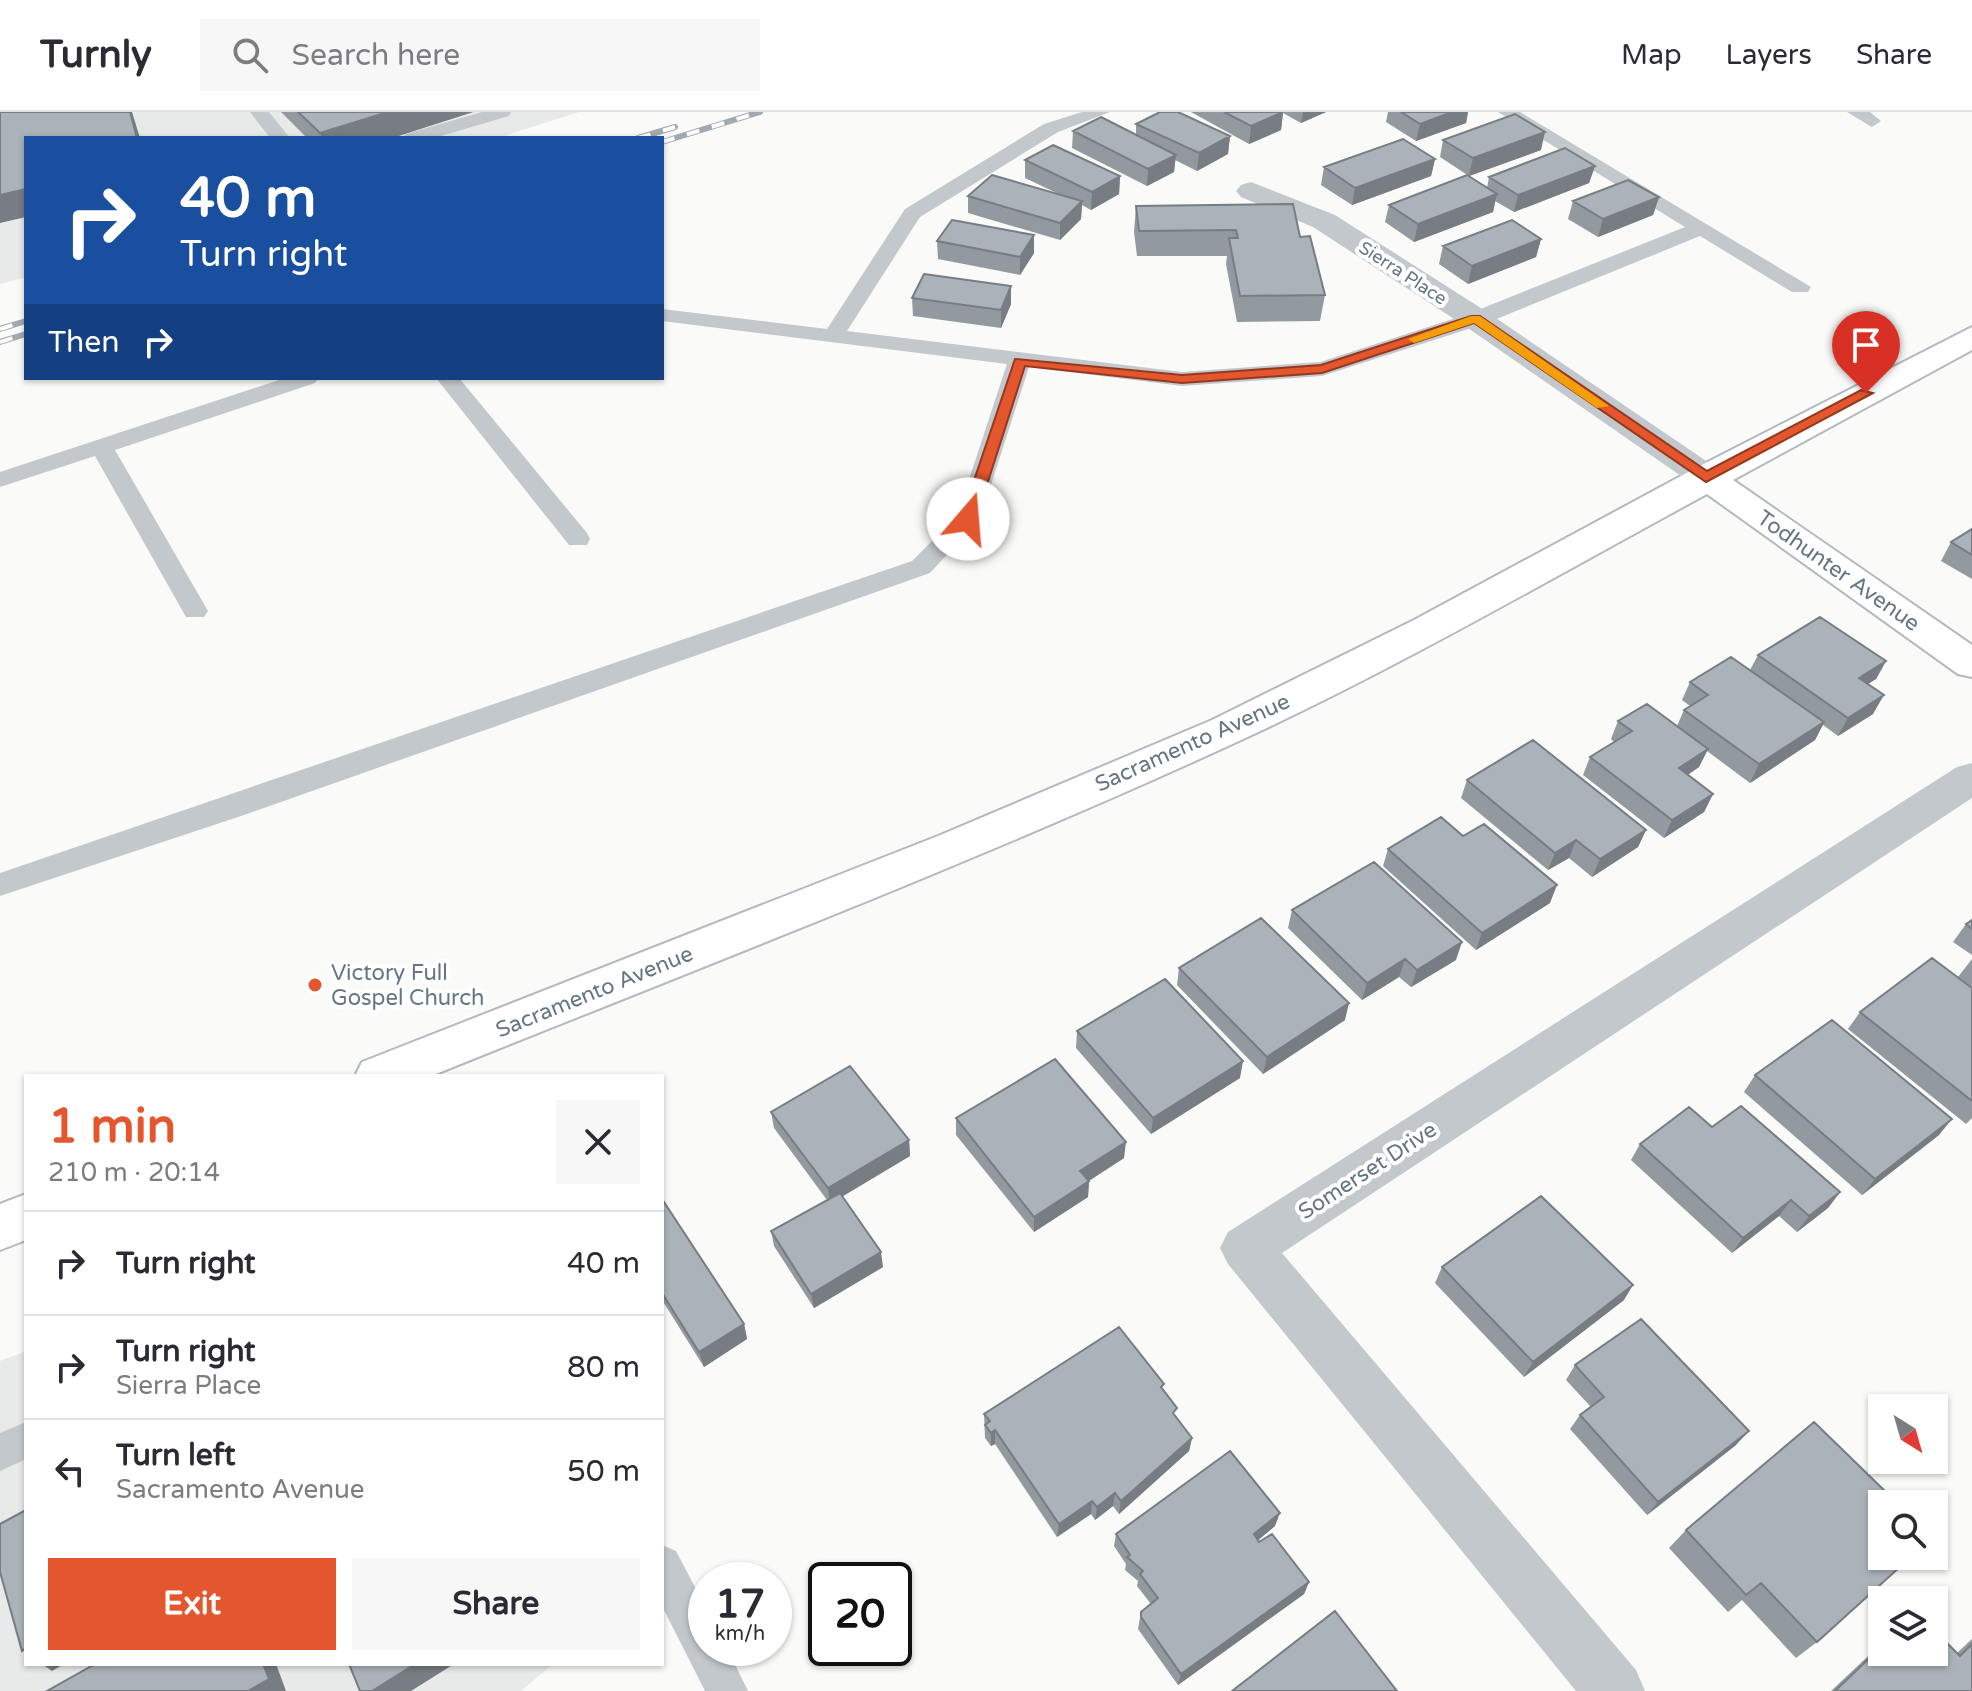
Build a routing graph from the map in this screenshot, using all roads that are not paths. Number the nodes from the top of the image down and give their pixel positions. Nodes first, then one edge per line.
1 (259, 112) edge
2 (502, 112) edge
3 (1101, 112) edge
4 (1507, 112) edge
5 (1548, 116) dead end
6 (1527, 124) junction
7 (278, 136) edge
8 (420, 136) edge
9 (1251, 191) dead end
10 (1701, 228) junction
11 (1800, 287) dead end
12 (664, 315) edge
13 (1476, 319) junction
14 (834, 335) junction
15 (1972, 337) edge
16 (1019, 362) junction
17 (301, 380) edge
18 (449, 380) edge
19 (100, 445) junction
20 (1706, 477) junction
21 (0, 480) edge
22 (578, 539) dead end
23 (195, 611) dead end
24 (1972, 664) edge
25 (1972, 778) edge
26 (0, 885) edge
27 (398, 1073) edge
28 (24, 1218) edge
29 (0, 1227) edge
30 (24, 1441) edge
31 (0, 1452) edge
32 (664, 1569) edge
33 (727, 1691) edge
34 (1615, 1691) edge

1 - 7 lane
2 - 8 lane
3 - 14 lane
4 - 6 lane
5 - 6 lane
6 - 10 lane
9 - 13 street, Sierra Place
10 - 11 lane
10 - 13 lane
12 - 14 lane
13 - 16 lane
13 - 20 street, Sierra Place
14 - 16 lane
15 - 20 main road, Sacramento Avenue
16 - 26 lane
17 - 19 lane
18 - 22 lane
19 - 21 lane
19 - 23 lane
20 - 24 main road, Todhunter Avenue
20 - 27 main road, Sacramento Avenue
25 - 34 street, Somerset Drive
28 - 29 main road
30 - 31 lane
32 - 33 lane

